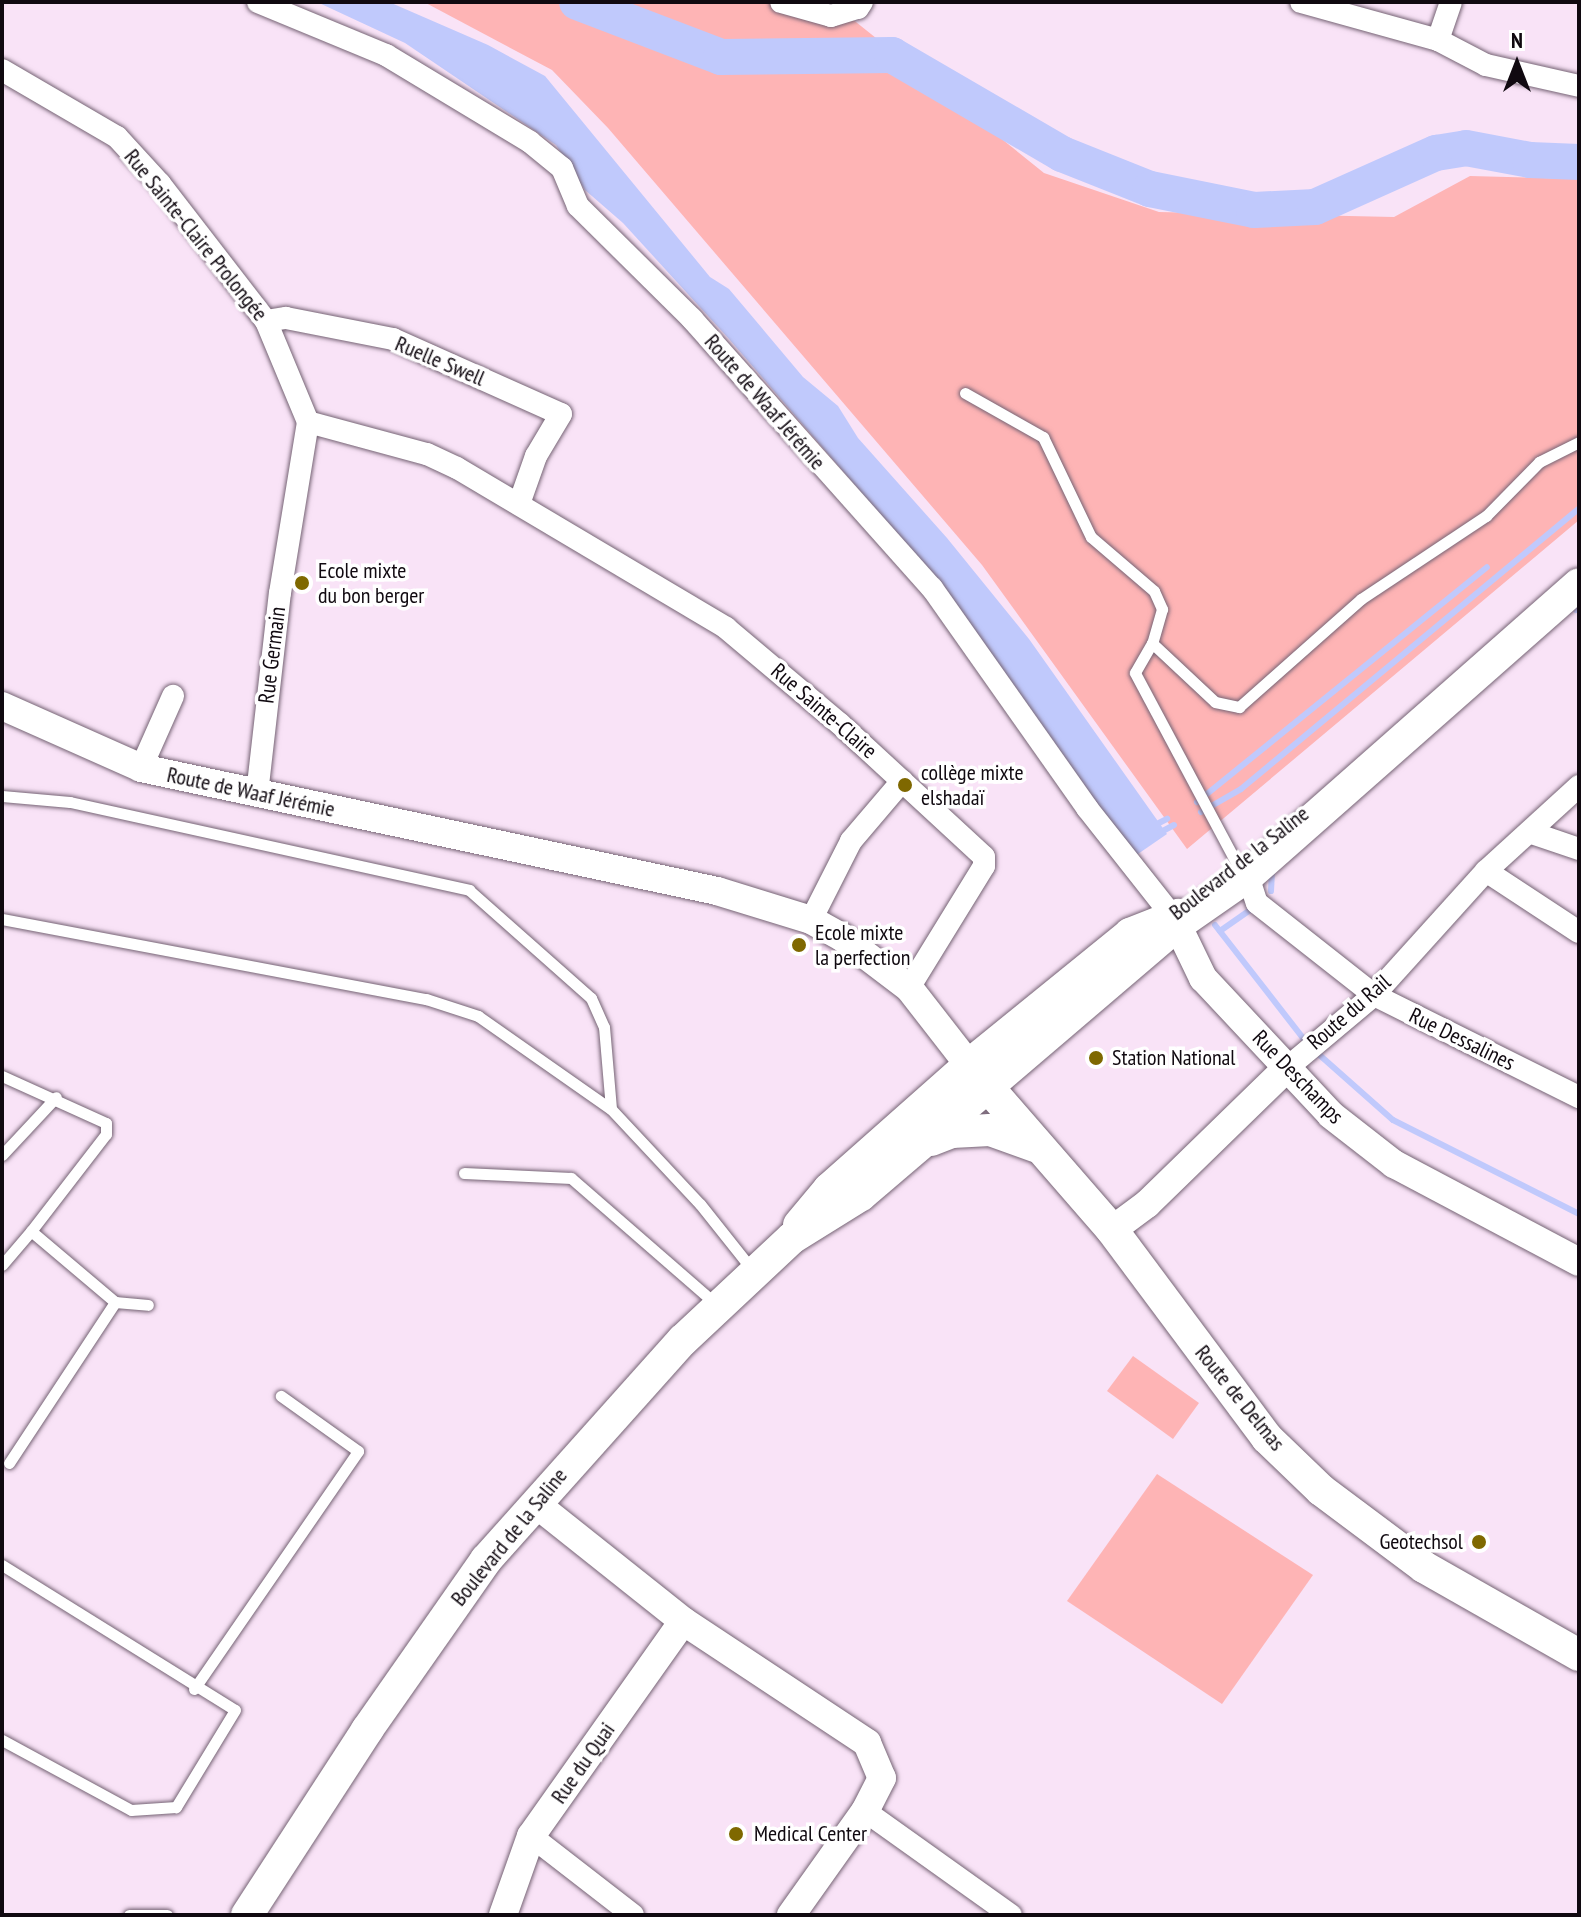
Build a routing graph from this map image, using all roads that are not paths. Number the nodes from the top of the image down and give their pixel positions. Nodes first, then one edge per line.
1 (258, 2) edge
2 (781, 2) edge
3 (862, 2) edge
4 (1301, 2) edge
5 (1451, 2) edge
6 (1438, 40) junction
7 (2, 70) edge
8 (1579, 86) edge
9 (266, 321) junction
10 (965, 393) dead end
11 (308, 422) junction
12 (1579, 442) edge
13 (519, 504) junction
14 (1579, 576) edge
15 (1579, 584) edge
16 (1152, 643) junction
17 (173, 696) dead end
18 (2, 706) edge
19 (141, 768) junction
20 (902, 781) junction
21 (1579, 786) edge
22 (257, 794) junction
23 (2, 796) edge
24 (1532, 833) junction
25 (1579, 849) edge
26 (1486, 871) junction
27 (1244, 872) junction
28 (2, 919) edge
29 (811, 920) junction
30 (1175, 922) junction
31 (1579, 932) edge
32 (909, 988) junction
33 (1374, 995) junction
34 (1295, 1060) junction
35 (977, 1075) junction
36 (2, 1076) edge
37 (56, 1097) junction
38 (1579, 1097) edge
39 (611, 1109) junction
40 (918, 1146) junction
41 (1042, 1150) junction
42 (2, 1155) edge
43 (464, 1173) dead end
44 (1112, 1230) junction
45 (31, 1231) junction
46 (792, 1238) junction
47 (1579, 1262) edge
48 (2, 1265) edge
49 (754, 1272) junction
50 (115, 1302) junction
51 (148, 1305) dead end
52 (719, 1306) junction
53 (281, 1396) dead end
54 (9, 1463) dead end
55 (536, 1504) junction
56 (2, 1565) edge
57 (683, 1621) junction
58 (1579, 1655) edge
59 (194, 1689) junction
60 (2, 1740) edge
61 (865, 1811) junction
62 (531, 1836) junction
63 (129, 1915) edge
64 (167, 1915) edge
65 (247, 1915) edge
66 (503, 1915) edge
67 (633, 1915) edge
68 (791, 1915) edge
69 (1011, 1915) edge

1 - 30 street, Route de Waaf Jérémie
2 - 3 street
4 - 6 street
5 - 6 street
6 - 8 street
7 - 9 street, Rue Sainte-Claire Prolongée
9 - 11 street, Rue Sainte-Claire Prolongée
9 - 13 street, Ruelle Swell
10 - 16 lane
11 - 13 street
11 - 22 street, Rue Germain
12 - 16 lane
13 - 20 street, Rue Sainte-Claire
14 - 27 main road, Boulevard de la Saline
15 - 27 main road, Boulevard de la Saline
16 - 27 lane
17 - 19 street
18 - 19 street, Route de Waaf Jérémie
19 - 22 street, Route de Waaf Jérémie
20 - 29 street
20 - 32 street, Rue Sainte-Claire
21 - 24 street, Route du Rail
22 - 29 street, Route de Waaf Jérémie
23 - 39 lane
24 - 25 street
24 - 26 street, Route du Rail
26 - 31 street
26 - 33 street, Route du Rail
27 - 30 main road, Boulevard de la Saline
27 - 33 street, Rue Dessalines
28 - 39 lane
29 - 32 street, Route de Waaf Jérémie
30 - 34 street, Rue Deschamps
30 - 35 main road, Boulevard de la Saline
32 - 35 street, Route de Waaf Jérémie
33 - 34 street, Route du Rail
33 - 38 street, Rue Dessalines
34 - 44 street, Route du Rail
34 - 47 street, Rue Deschamps
35 - 40 main road, Boulevard de la Saline
35 - 41 main road, Route de Delmas
35 - 46 main road, Boulevard de la Saline
36 - 37 lane
37 - 42 lane
37 - 45 lane
39 - 49 lane
40 - 41 main road
40 - 46 main road, Boulevard de la Saline
41 - 44 main road, Route de Delmas
43 - 52 lane
44 - 58 main road, Route de Delmas
45 - 48 lane
45 - 50 lane
46 - 49 main road, Boulevard de la Saline
49 - 52 main road, Boulevard de la Saline
50 - 51 lane
50 - 54 lane
52 - 55 main road, Boulevard de la Saline
53 - 59 lane
55 - 57 street
55 - 65 main road, Boulevard de la Saline
56 - 59 lane
57 - 61 street
57 - 62 street, Rue du Quai
59 - 60 lane
61 - 68 street
61 - 69 street
62 - 66 street, Rue du Quai
62 - 67 street
63 - 64 lane

